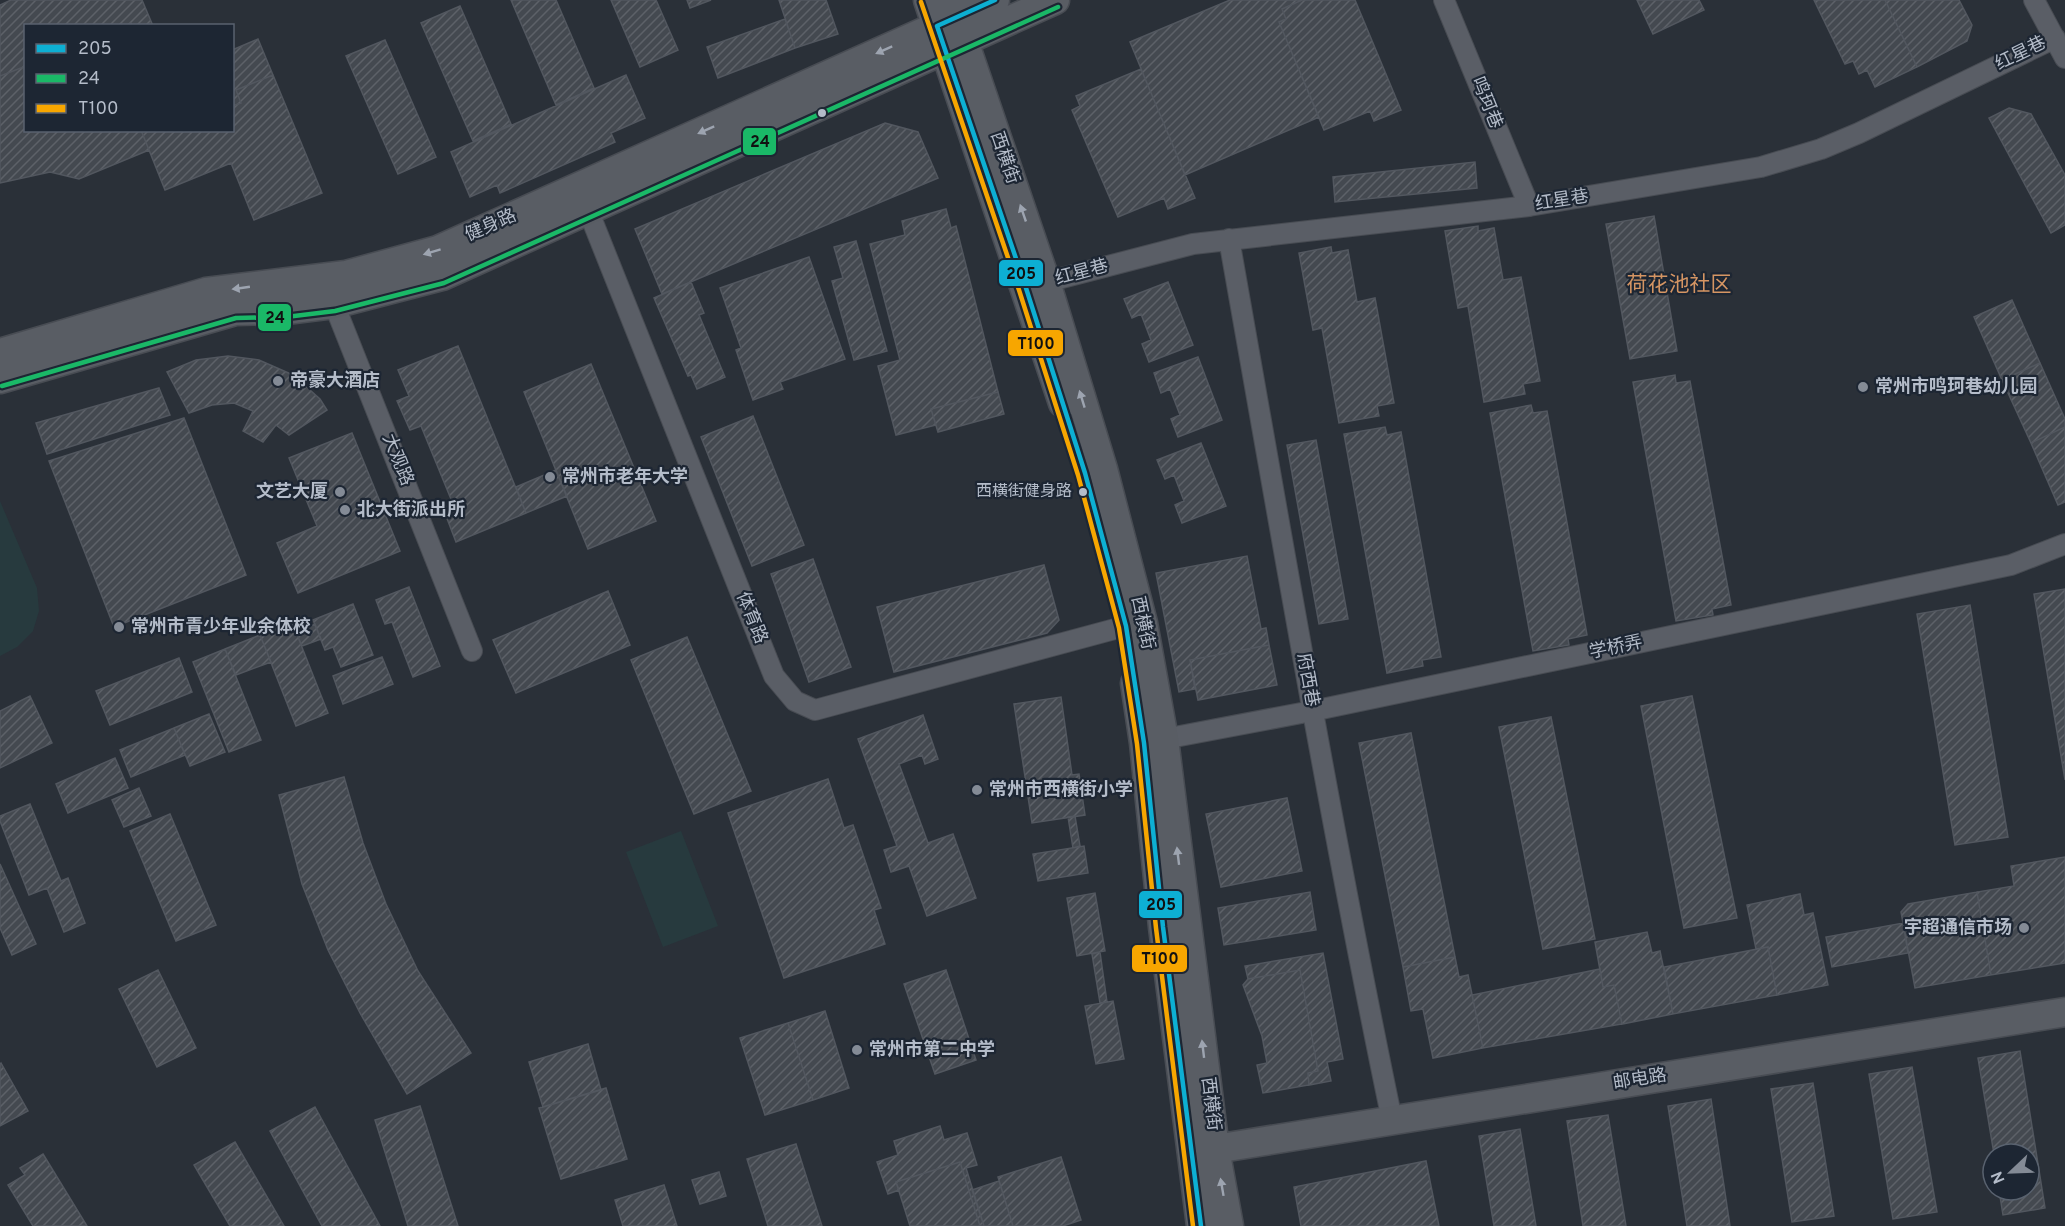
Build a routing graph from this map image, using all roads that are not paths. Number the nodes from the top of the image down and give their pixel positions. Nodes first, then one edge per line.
1 (995, 0) edge
2 (1055, 0) edge
3 (1444, 0) edge
4 (2034, 0) edge
5 (947, 22) edge
6 (2055, 38) junction
7 (2065, 58) edge
8 (1529, 206) junction
9 (588, 210) junction
10 (1229, 239) junction
11 (1046, 282) junction
12 (334, 304) junction
13 (0, 353) edge
14 (0, 379) edge
15 (2065, 544) edge
16 (1125, 626) junction
17 (472, 651) dead end
18 (1312, 711) junction
19 (1164, 739) junction
20 (2065, 1012) edge
21 (1392, 1120) junction
22 (1215, 1149) junction
23 (1201, 1226) edge
24 (1229, 1226) edge

1 - 5 main road
2 - 5 main road
3 - 8 street, 鸣珂巷
4 - 6 street
5 - 9 main road, 健身路
11 -> 5 main road, 西横街
5 -> 13 main road, 健身路
5 - 16 main road, 西横街
6 - 7 street
6 - 8 street, 红星巷
8 - 10 street, 红星巷
9 - 12 main road, 健身路
9 - 16 street, 体育路
10 - 11 street, 红星巷
10 - 18 street, 府西巷
19 -> 11 main road, 西横街
12 - 14 main road, 健身路
12 - 17 street, 大观路
15 - 18 street, 学桥弄
16 - 23 main road, 西横街
18 - 19 street, 学桥弄
18 - 21 street, 府西巷
22 -> 19 main road, 西横街
20 - 21 main road, 邮电路
21 - 22 main road, 邮电路
24 -> 22 main road, 西横街

